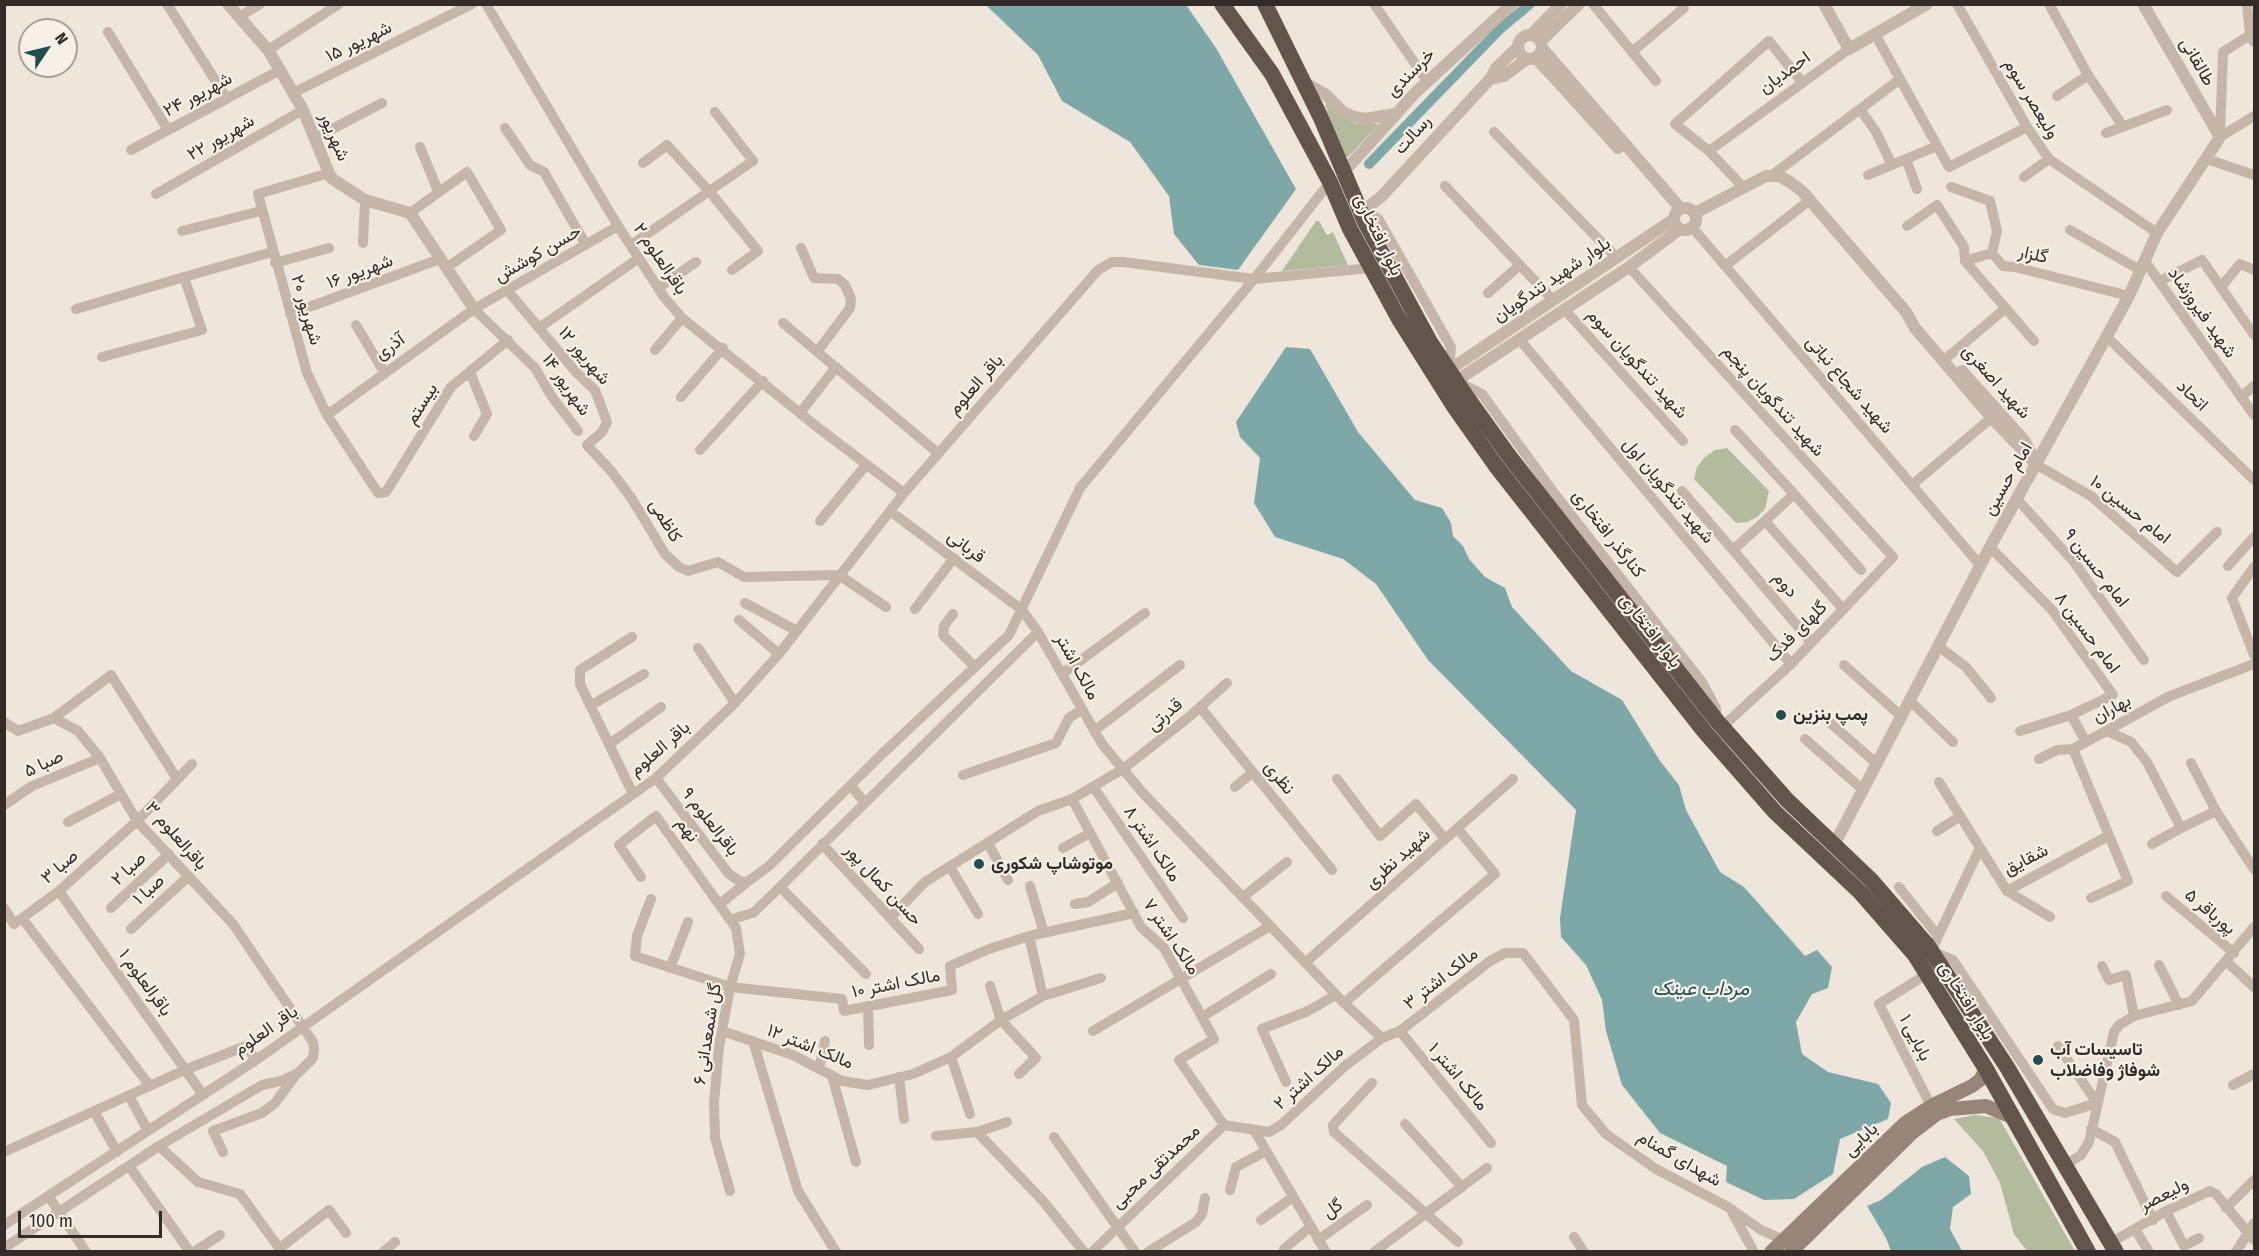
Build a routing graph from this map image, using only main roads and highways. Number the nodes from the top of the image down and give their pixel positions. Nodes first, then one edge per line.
1 (1265, 4) edge
2 (1230, 9) edge
3 (1337, 178) junction
4 (1986, 1069) junction
5 (1972, 1086) junction
6 (1978, 1106) junction
7 (2012, 1117) junction
8 (1787, 1246) edge
9 (2113, 1247) edge
10 (1771, 1251) edge
11 (2088, 1251) edge

1 - 3 highway, بلوار افتخاری
2 - 3 highway, بلوار افتخاری
3 - 4 highway, بلوار افتخاری
3 - 9 highway, بلوار افتخاری
4 - 5 main road, بابایی
4 - 7 highway, بلوار افتخاری
5 - 6 main road
5 - 8 main road, بابایی
6 - 7 main road, بابایی
6 - 8 main road, بابایی
7 - 11 highway, بلوار افتخاری
8 - 10 main road, بابایی

